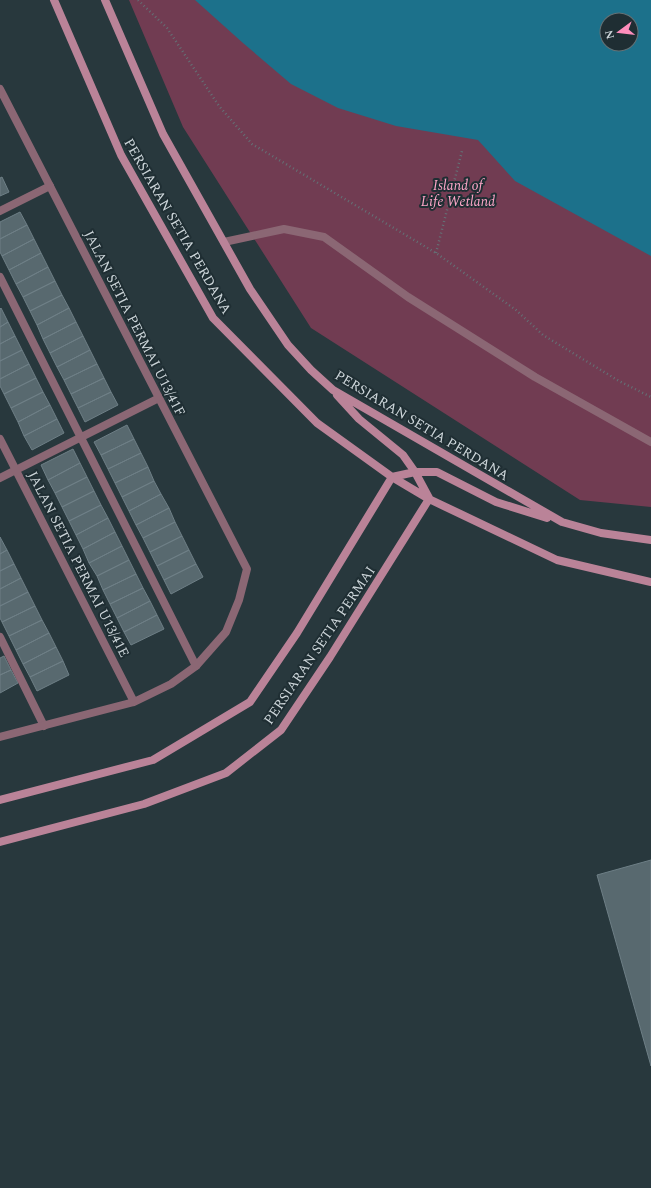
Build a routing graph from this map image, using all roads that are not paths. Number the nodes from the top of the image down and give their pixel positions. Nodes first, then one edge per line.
1 (54, 0) edge
2 (105, 0) edge
3 (0, 89) edge
4 (50, 186) junction
5 (0, 211) edge
6 (224, 242) junction
7 (0, 277) edge
8 (333, 390) junction
9 (159, 398) junction
10 (81, 437) junction
11 (0, 439) edge
12 (651, 442) edge
13 (16, 470) junction
14 (416, 472) junction
15 (392, 477) junction
16 (0, 478) edge
17 (429, 499) junction
18 (562, 522) junction
19 (651, 540) edge
20 (651, 582) edge
21 (0, 637) edge
22 (196, 666) junction
23 (134, 702) junction
24 (44, 726) junction
25 (0, 737) edge
26 (0, 800) edge
27 (0, 842) edge

1 - 15 main road, PERSIARAN SETIA PERDANA
2 - 6 main road, PERSIARAN SETIA PERDANA
3 - 4 street, JALAN SETIA PERMAI U13/41F
4 - 5 street
4 - 9 street, JALAN SETIA PERMAI U13/41F
6 - 8 main road, PERSIARAN SETIA PERDANA
6 - 12 street
7 - 10 street
8 - 14 main road
8 - 18 main road, PERSIARAN SETIA PERDANA
9 - 10 street
9 - 22 street, JALAN SETIA PERMAI U13/41F
10 - 13 street
10 - 22 street
11 - 13 street, JALAN SETIA PERMAI U13/41E
13 - 16 street
13 - 23 street, JALAN SETIA PERMAI U13/41E
14 - 15 main road
14 - 17 main road
14 - 18 main road
15 - 17 main road, PERSIARAN SETIA PERDANA
15 - 26 main road, PERSIARAN SETIA PERMAI
17 - 20 main road, PERSIARAN SETIA PERDANA
17 - 27 main road, PERSIARAN SETIA PERMAI
18 - 19 main road, PERSIARAN SETIA PERDANA
21 - 24 street
22 - 23 street
23 - 24 street
24 - 25 street

